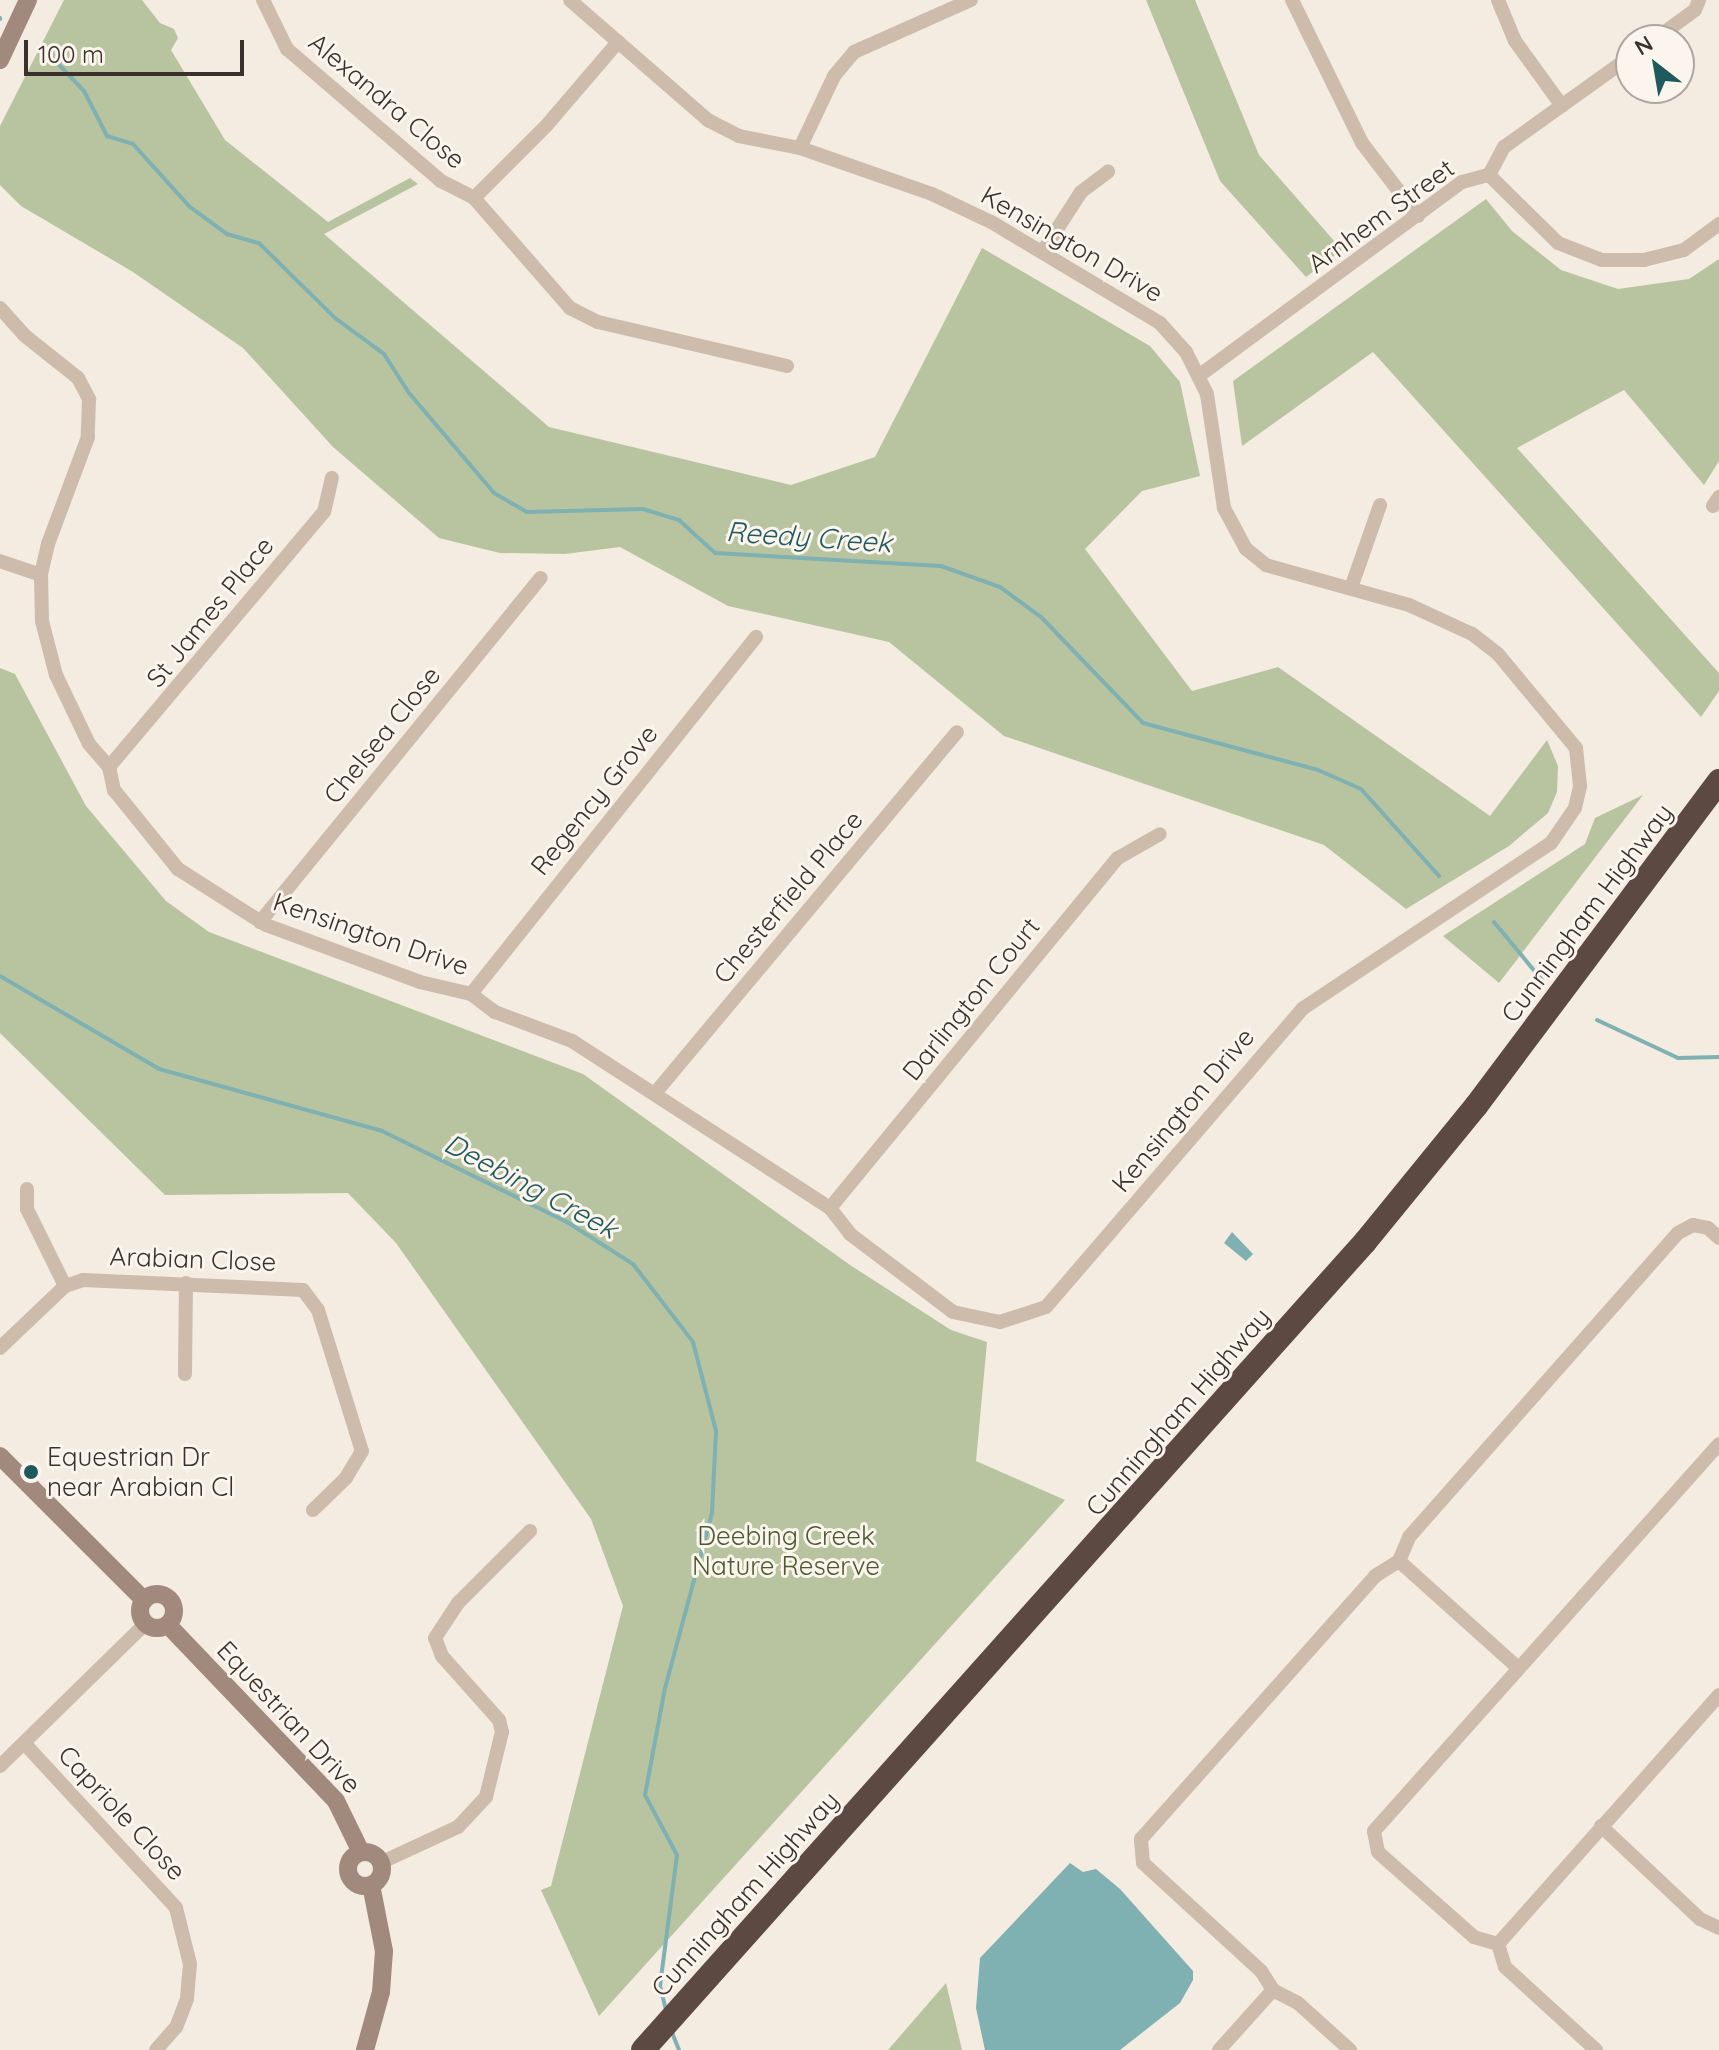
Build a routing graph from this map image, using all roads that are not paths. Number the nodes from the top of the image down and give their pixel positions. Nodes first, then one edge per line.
1 (28, 0) edge
2 (263, 0) edge
3 (570, 0) edge
4 (971, 0) edge
5 (1292, 0) edge
6 (1498, 0) edge
7 (1699, 0) edge
8 (1676, 24) edge
9 (618, 42) junction
10 (0, 60) edge
11 (1615, 68) edge
12 (1562, 106) junction
13 (800, 148) junction
14 (1108, 172) dead end
15 (1489, 175) junction
16 (474, 198) junction
17 (1418, 216) junction
18 (1719, 224) edge
19 (1043, 251) junction
20 (0, 308) edge
21 (787, 366) dead end
22 (1200, 375) junction
23 (332, 478) dead end
24 (1380, 505) dead end
25 (0, 561) edge
26 (41, 575) junction
27 (541, 578) dead end
28 (1351, 588) junction
29 (756, 637) dead end
30 (957, 732) dead end
31 (109, 767) junction
32 (1719, 781) edge
33 (1160, 834) dead end
34 (260, 922) junction
35 (471, 994) junction
36 (656, 1092) junction
37 (27, 1189) dead end
38 (830, 1208) junction
39 (1719, 1238) edge
40 (186, 1283) junction
41 (65, 1286) junction
42 (0, 1348) edge
43 (185, 1374) dead end
44 (1719, 1444) edge
45 (0, 1456) edge
46 (313, 1510) dead end
47 (530, 1531) dead end
48 (1399, 1561) junction
49 (144, 1600) junction
50 (145, 1624) junction
51 (168, 1625) junction
52 (1516, 1666) junction
53 (1719, 1695) edge
54 (24, 1743) junction
55 (0, 1766) edge
56 (1601, 1826) junction
57 (361, 1852) junction
58 (380, 1863) junction
59 (371, 1885) junction
60 (1719, 1928) edge
61 (1498, 1944) junction
62 (1273, 1990) junction
63 (156, 2050) edge
64 (365, 2050) edge
65 (643, 2050) edge
66 (1219, 2050) edge
67 (1350, 2050) edge
68 (1596, 2050) edge

1 - 10 street
2 - 16 street, Alexandra Close
3 - 9 street, Kensington Drive
4 - 13 street
5 - 17 street
6 - 12 street
7 - 8 street
9 - 13 street, Kensington Drive
9 - 16 street
11 - 12 street
12 - 15 street
13 - 19 street, Kensington Drive
14 - 19 street
15 - 17 street, Arnhem Street
15 - 18 street, Arnhem Street
16 - 21 street, Alexandra Close
17 - 22 street, Arnhem Street
19 - 22 street, Kensington Drive
20 - 26 street, Kensington Drive
22 - 28 street, Kensington Drive
23 - 31 street, St James Place
24 - 28 street
25 - 26 street
26 - 31 street, Kensington Drive
27 - 34 street, Chelsea Close
28 - 38 street, Kensington Drive
29 - 35 street, Regency Grove
30 - 36 street, Chesterfield Place
31 - 34 street, Kensington Drive
32 - 65 highway, Cunningham Highway
33 - 38 street, Darlington Court
34 - 35 street, Kensington Drive
35 - 36 street, Kensington Drive
36 - 38 street, Kensington Drive
37 - 41 street
39 - 48 street
40 - 41 street, Arabian Close
40 - 43 street
40 - 46 street, Arabian Close
41 - 42 street
44 - 52 street
45 - 49 street
47 - 58 street
48 - 52 street
48 - 62 street
49 - 50 street
49 - 51 street
50 - 51 street
50 - 54 street
51 - 57 street, Equestrian Drive
52 - 61 street
53 - 56 street
54 - 55 street
54 - 63 street, Capriole Close
56 - 60 street
56 - 61 street
57 - 58 street
57 - 59 street
58 - 59 street
59 - 64 street
61 - 68 street
62 - 66 street
62 - 67 street

